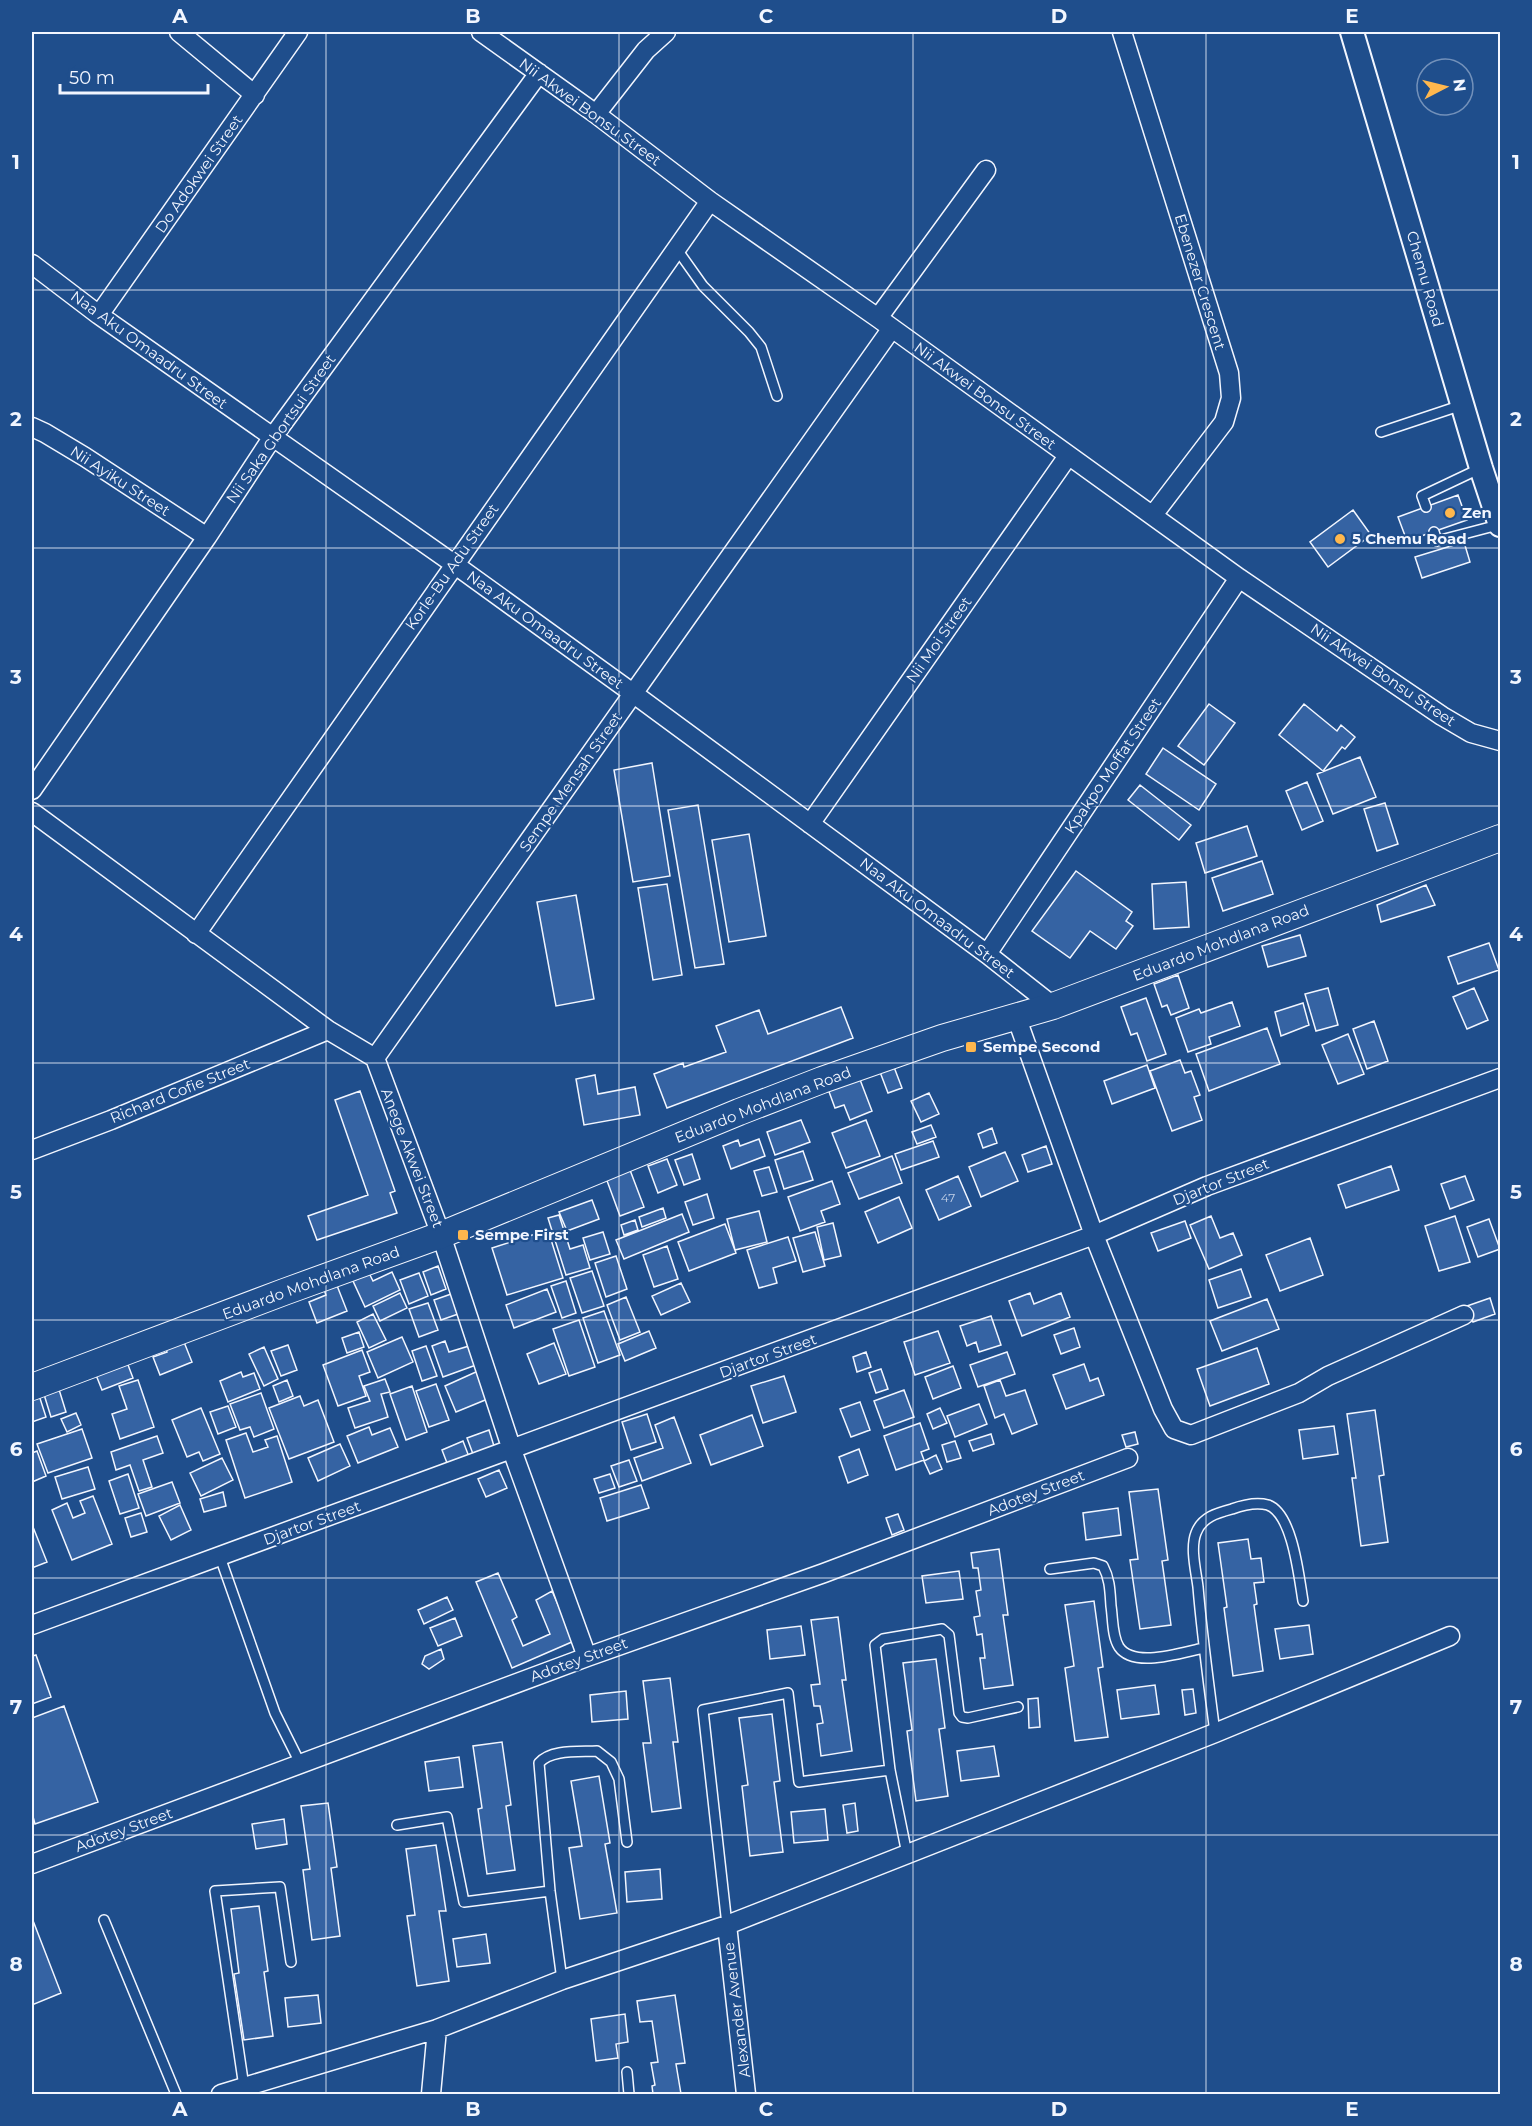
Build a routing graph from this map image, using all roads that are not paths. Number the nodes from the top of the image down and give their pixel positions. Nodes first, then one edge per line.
1 (179, 32) edge
2 (298, 32) edge
3 (481, 32) edge
4 (666, 32) edge
5 (1122, 32) edge
6 (1352, 32) edge
7 (538, 74) junction
8 (255, 95) junction
9 (596, 114) junction
10 (986, 170) dead end
11 (710, 201) junction
12 (676, 248) junction
13 (32, 264) edge
14 (99, 315) junction
15 (885, 323) junction
16 (777, 396) dead end
17 (1462, 405) junction
18 (32, 427) edge
19 (1381, 432) dead end
20 (272, 438) junction
21 (1068, 456) junction
22 (1481, 468) junction
23 (1426, 507) dead end
24 (1153, 515) junction
25 (1500, 524) edge
26 (1434, 532) dead end
27 (207, 537) junction
28 (454, 564) junction
29 (1239, 578) junction
30 (634, 694) junction
31 (1500, 741) edge
32 (32, 790) edge
33 (32, 812) edge
34 (810, 824) junction
35 (1500, 838) edge
36 (196, 934) junction
37 (987, 954) junction
38 (1053, 1006) junction
39 (1016, 1016) junction
40 (328, 1030) junction
41 (375, 1058) junction
42 (1500, 1078) edge
43 (32, 1150) edge
44 (1094, 1235) junction
45 (441, 1236) junction
46 (1464, 1315) dead end
47 (32, 1387) edge
48 (512, 1450) junction
49 (1128, 1458) dead end
50 (220, 1557) junction
51 (1050, 1569) dead end
52 (1303, 1601) dead end
53 (32, 1625) edge
54 (1450, 1636) dead end
55 (1204, 1648) junction
56 (587, 1657) junction
57 (1018, 1707) dead end
58 (1215, 1733) junction
59 (301, 1765) junction
60 (890, 1770) junction
61 (397, 1825) dead end
62 (627, 1842) dead end
63 (907, 1854) junction
64 (32, 1864) edge
65 (550, 1891) junction
66 (104, 1920) dead end
67 (727, 1925) junction
68 (291, 1962) dead end
69 (562, 1980) junction
70 (437, 2029) junction
71 (627, 2072) dead end
72 (244, 2086) junction
73 (176, 2094) edge
74 (221, 2094) edge
75 (431, 2094) edge
76 (629, 2094) edge
77 (746, 2094) edge

1 - 8 street
2 - 8 street, Do Adokwei Street
3 - 7 street, Nii Akwei Bonsu Street
4 - 9 street
5 - 24 street, Ebenezer Crescent
6 - 17 street, Chemu Road
7 - 9 street, Nii Akwei Bonsu Street
7 - 20 street, Nii Saka Gbortsui Street
8 - 14 street, Do Adokwei Street
9 - 11 street, Nii Akwei Bonsu Street
10 - 15 street, Sempe Mensah Street
11 - 12 street, Korle-Bu Adu Street
11 - 15 street, Nii Akwei Bonsu Street
12 - 16 lane
12 - 28 street, Korle-Bu Adu Street
13 - 14 street, Naa Aku Omaadru Street
14 - 20 street, Naa Aku Omaadru Street
15 - 21 street, Nii Akwei Bonsu Street
15 - 30 street, Sempe Mensah Street
17 - 19 lane
17 - 22 street, Chemu Road
18 - 27 street, Nii Ayiku Street
20 - 27 street, Nii Saka Gbortsui Street
20 - 28 street, Naa Aku Omaadru Street
21 - 24 street, Nii Akwei Bonsu Street
21 - 34 street, Nii Moi Street
22 - 23 lane
22 - 25 street, Chemu Road
24 - 29 street, Nii Akwei Bonsu Street
25 - 26 lane
27 - 32 street, Nii Saka Gbortsui Street
28 - 30 street, Naa Aku Omaadru Street
28 - 36 street, Korle-Bu Adu Street
29 - 31 street, Nii Akwei Bonsu Street
29 - 37 street, Kpakpo Moffat Street
30 - 34 street, Naa Aku Omaadru Street
30 - 41 street, Sempe Mensah Street
33 - 36 street
34 - 37 street, Naa Aku Omaadru Street
35 - 38 main road, Eduardo Mohdlana Road
36 - 40 street
37 - 38 street, Naa Aku Omaadru Street
38 - 39 main road, Eduardo Mohdlana Road
39 - 44 street
39 - 45 main road, Eduardo Mohdlana Road
40 - 41 street
40 - 43 street, Richard Cofie Street
41 - 45 street, Anege Akwei Street
42 - 44 street, Djartor Street
44 - 46 street
44 - 48 street, Djartor Street
45 - 47 main road, Eduardo Mohdlana Road
45 - 48 street, Anege Akwei Street
48 - 50 street, Djartor Street
48 - 56 street, Anege Akwei Street
49 - 56 street, Adotey Street
50 - 53 street, Djartor Street
50 - 59 lane
51 - 55 lane
52 - 55 lane
54 - 58 street
55 - 58 lane
56 - 59 street, Adotey Street
57 - 60 lane
58 - 63 street
59 - 64 street, Adotey Street
60 - 63 lane
60 - 67 lane
61 - 65 lane
62 - 65 lane
63 - 67 street
65 - 69 lane
66 - 73 lane
67 - 69 street
67 - 77 street, Alexander Avenue
68 - 72 lane
69 - 70 street
70 - 72 street
70 - 75 street
71 - 76 lane
72 - 74 street

